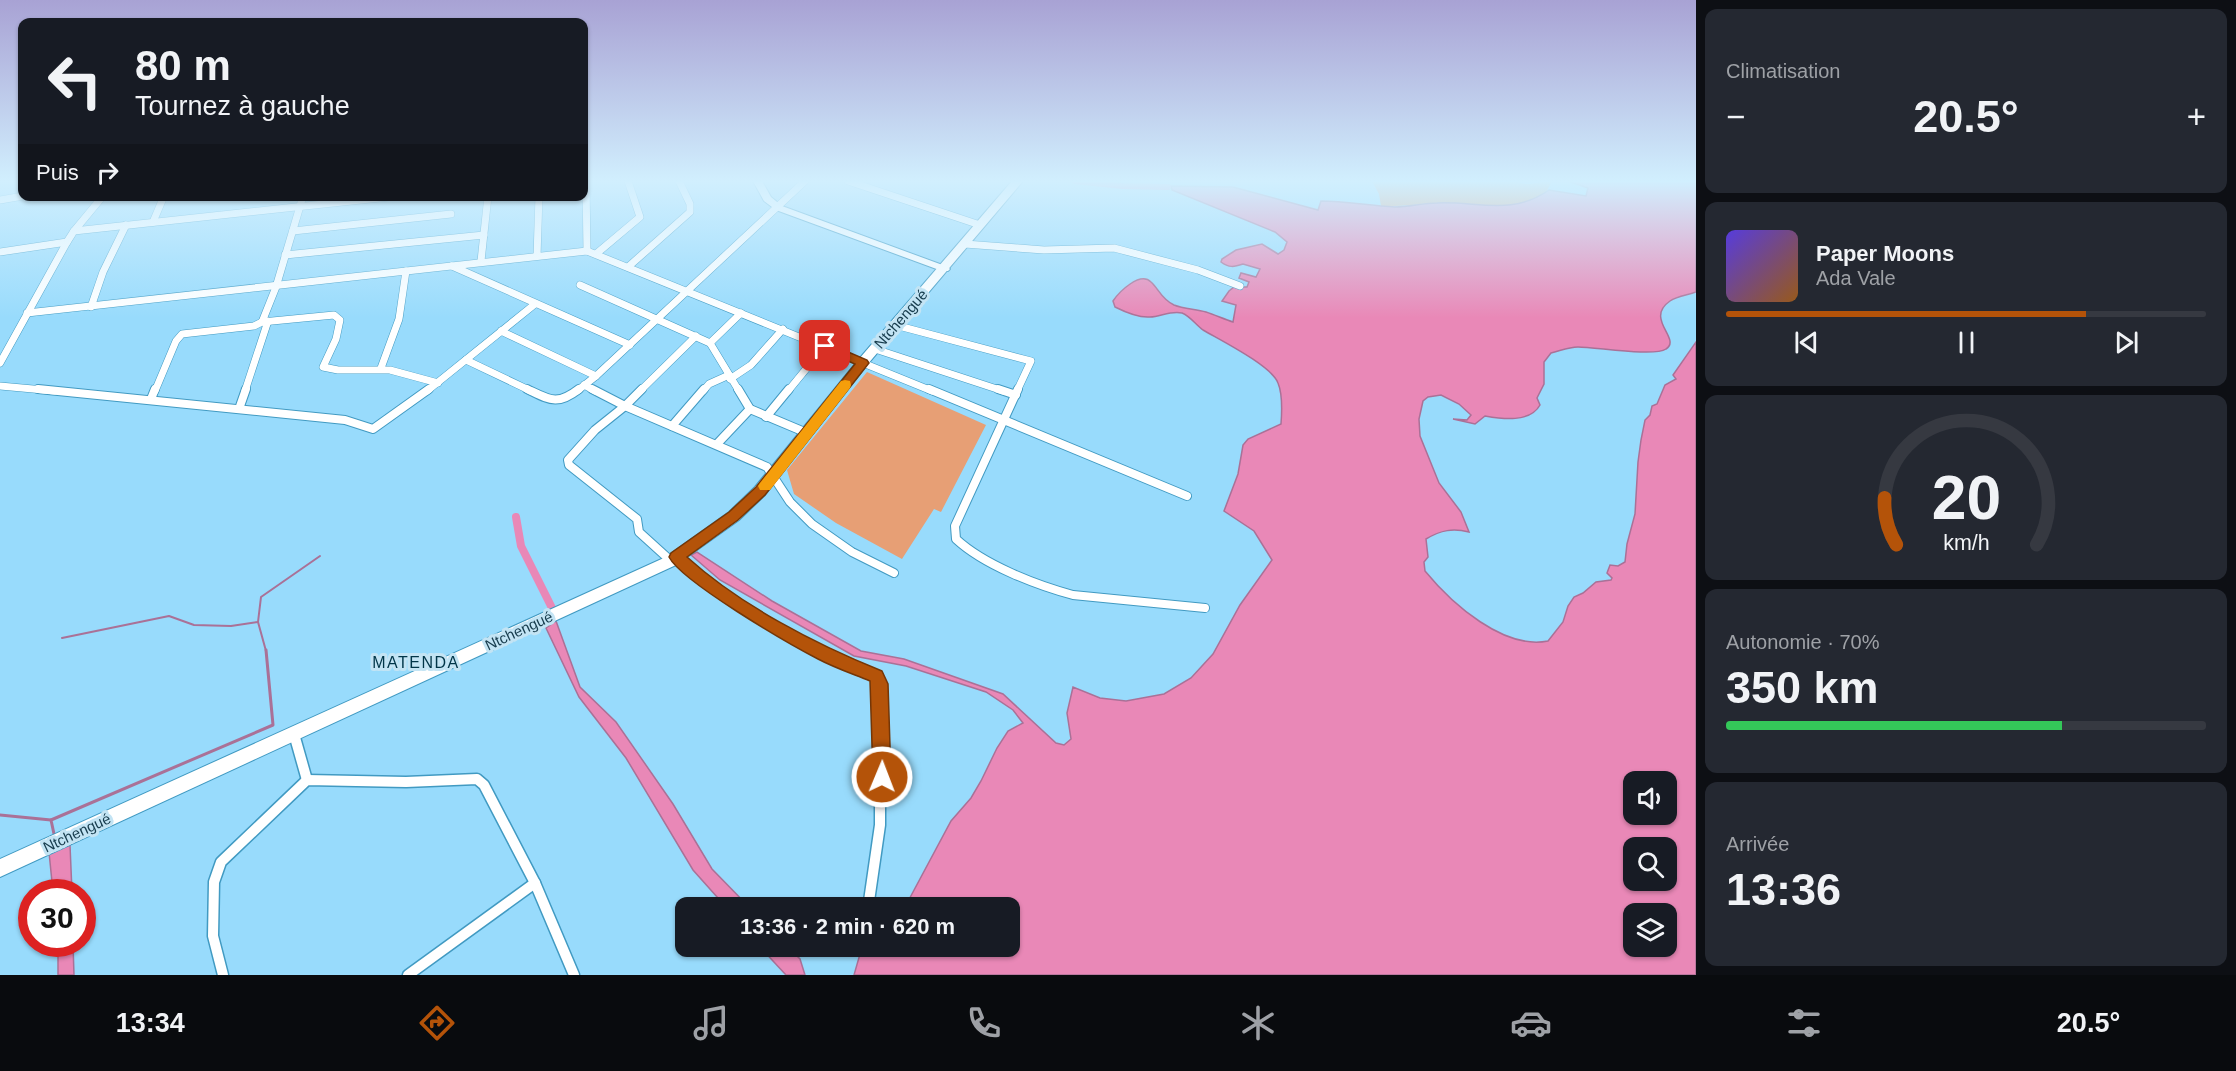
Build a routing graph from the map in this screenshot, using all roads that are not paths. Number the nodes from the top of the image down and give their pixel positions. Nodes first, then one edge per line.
1 (78, 226) edge
2 (113, 226) edge
3 (125, 226) edge
4 (294, 226) edge
5 (335, 226) edge
6 (485, 226) edge
7 (538, 226) edge
8 (587, 226) edge
9 (629, 226) edge
10 (674, 226) edge
11 (759, 226) edge
12 (830, 226) edge
13 (979, 226) edge
14 (74, 231) junction
15 (293, 231) junction
16 (484, 235) junction
17 (67, 242) junction
18 (965, 244) junction
19 (587, 251) junction
20 (0, 252) edge
21 (596, 254) junction
22 (285, 255) junction
23 (537, 256) junction
24 (481, 261) junction
25 (451, 265) junction
26 (628, 267) junction
27 (945, 268) junction
28 (406, 271) junction
29 (580, 285) dead end
30 (1240, 286) dead end
31 (276, 288) junction
32 (688, 291) junction
33 (535, 304) junction
34 (91, 307) junction
35 (27, 313) junction
36 (741, 313) junction
37 (658, 318) junction
38 (265, 321) junction
39 (895, 324) junction
40 (783, 329) junction
41 (501, 331) junction
42 (696, 336) junction
43 (710, 343) junction
44 (630, 345) junction
45 (825, 346) junction
46 (874, 349) junction
47 (466, 360) junction
48 (0, 363) edge
49 (863, 363) junction
50 (381, 368) junction
51 (596, 376) junction
52 (729, 377) junction
53 (438, 383) junction
54 (0, 386) edge
55 (584, 386) junction
56 (1016, 395) junction
57 (151, 399) junction
58 (625, 406) junction
59 (239, 409) junction
60 (750, 409) junction
61 (765, 417) junction
62 (1002, 421) junction
63 (672, 426) junction
64 (807, 433) junction
65 (717, 444) junction
66 (775, 475) junction
67 (1187, 496) dead end
68 (674, 559) junction
69 (894, 573) dead end
70 (1205, 608) dead end
71 (294, 735) junction
72 (307, 780) junction
73 (0, 868) edge
74 (535, 883) junction
75 (870, 897) edge
76 (223, 975) edge
77 (408, 975) edge
78 (574, 975) edge

1 - 14 street
2 - 14 street
3 - 34 street
4 - 15 street
5 - 15 street
6 - 16 street
7 - 23 street
8 - 19 street
9 - 21 street
10 - 26 street
11 - 32 street
12 - 27 street
13 - 18 main road, Ntchengué
14 - 17 street
15 - 22 street
16 - 22 street
16 - 24 street
17 - 20 street
17 - 35 street
18 - 27 main road, Ntchengué
18 - 30 street
19 - 21 street
19 - 23 street
21 - 26 street
22 - 31 street
23 - 24 street
24 - 25 street
25 - 28 street
25 - 33 street
26 - 32 street
27 - 39 main road, Ntchengué
28 - 31 street
28 - 50 street
29 - 37 street
31 - 34 street
31 - 38 street
32 - 36 street
32 - 37 street
33 - 41 street
33 - 44 street
34 - 35 street
35 - 48 street
36 - 40 street
36 - 43 street
37 - 42 street
37 - 44 street
38 - 50 street
38 - 57 street
38 - 59 street
39 - 46 main road, Ntchengué
39 - 56 street
40 - 45 street
40 - 52 street
41 - 47 street
41 - 51 street
42 - 43 street
42 - 58 street
43 - 52 street
44 - 51 street
45 - 49 street
45 - 61 street
46 - 49 main road, Ntchengué
46 - 56 street
47 - 53 street
47 - 55 street
49 - 62 street
49 - 64 main road, Ntchengué
50 - 53 street
51 - 55 street
52 - 60 street
52 - 63 street
53 - 59 street
54 - 57 street
55 - 58 street
56 - 62 street
57 - 59 street
58 - 63 street
58 - 68 street
60 - 61 street
60 - 65 street
61 - 64 street
62 - 67 street
62 - 70 street
63 - 65 street
64 - 66 main road, Ntchengué
65 - 66 street
66 - 68 main road, Ntchengué
66 - 69 street
68 - 71 main road, Ntchengué
68 - 75 street
71 - 72 street
71 - 73 main road, Ntchengué
72 - 74 street
72 - 76 street
74 - 77 street
74 - 78 street

